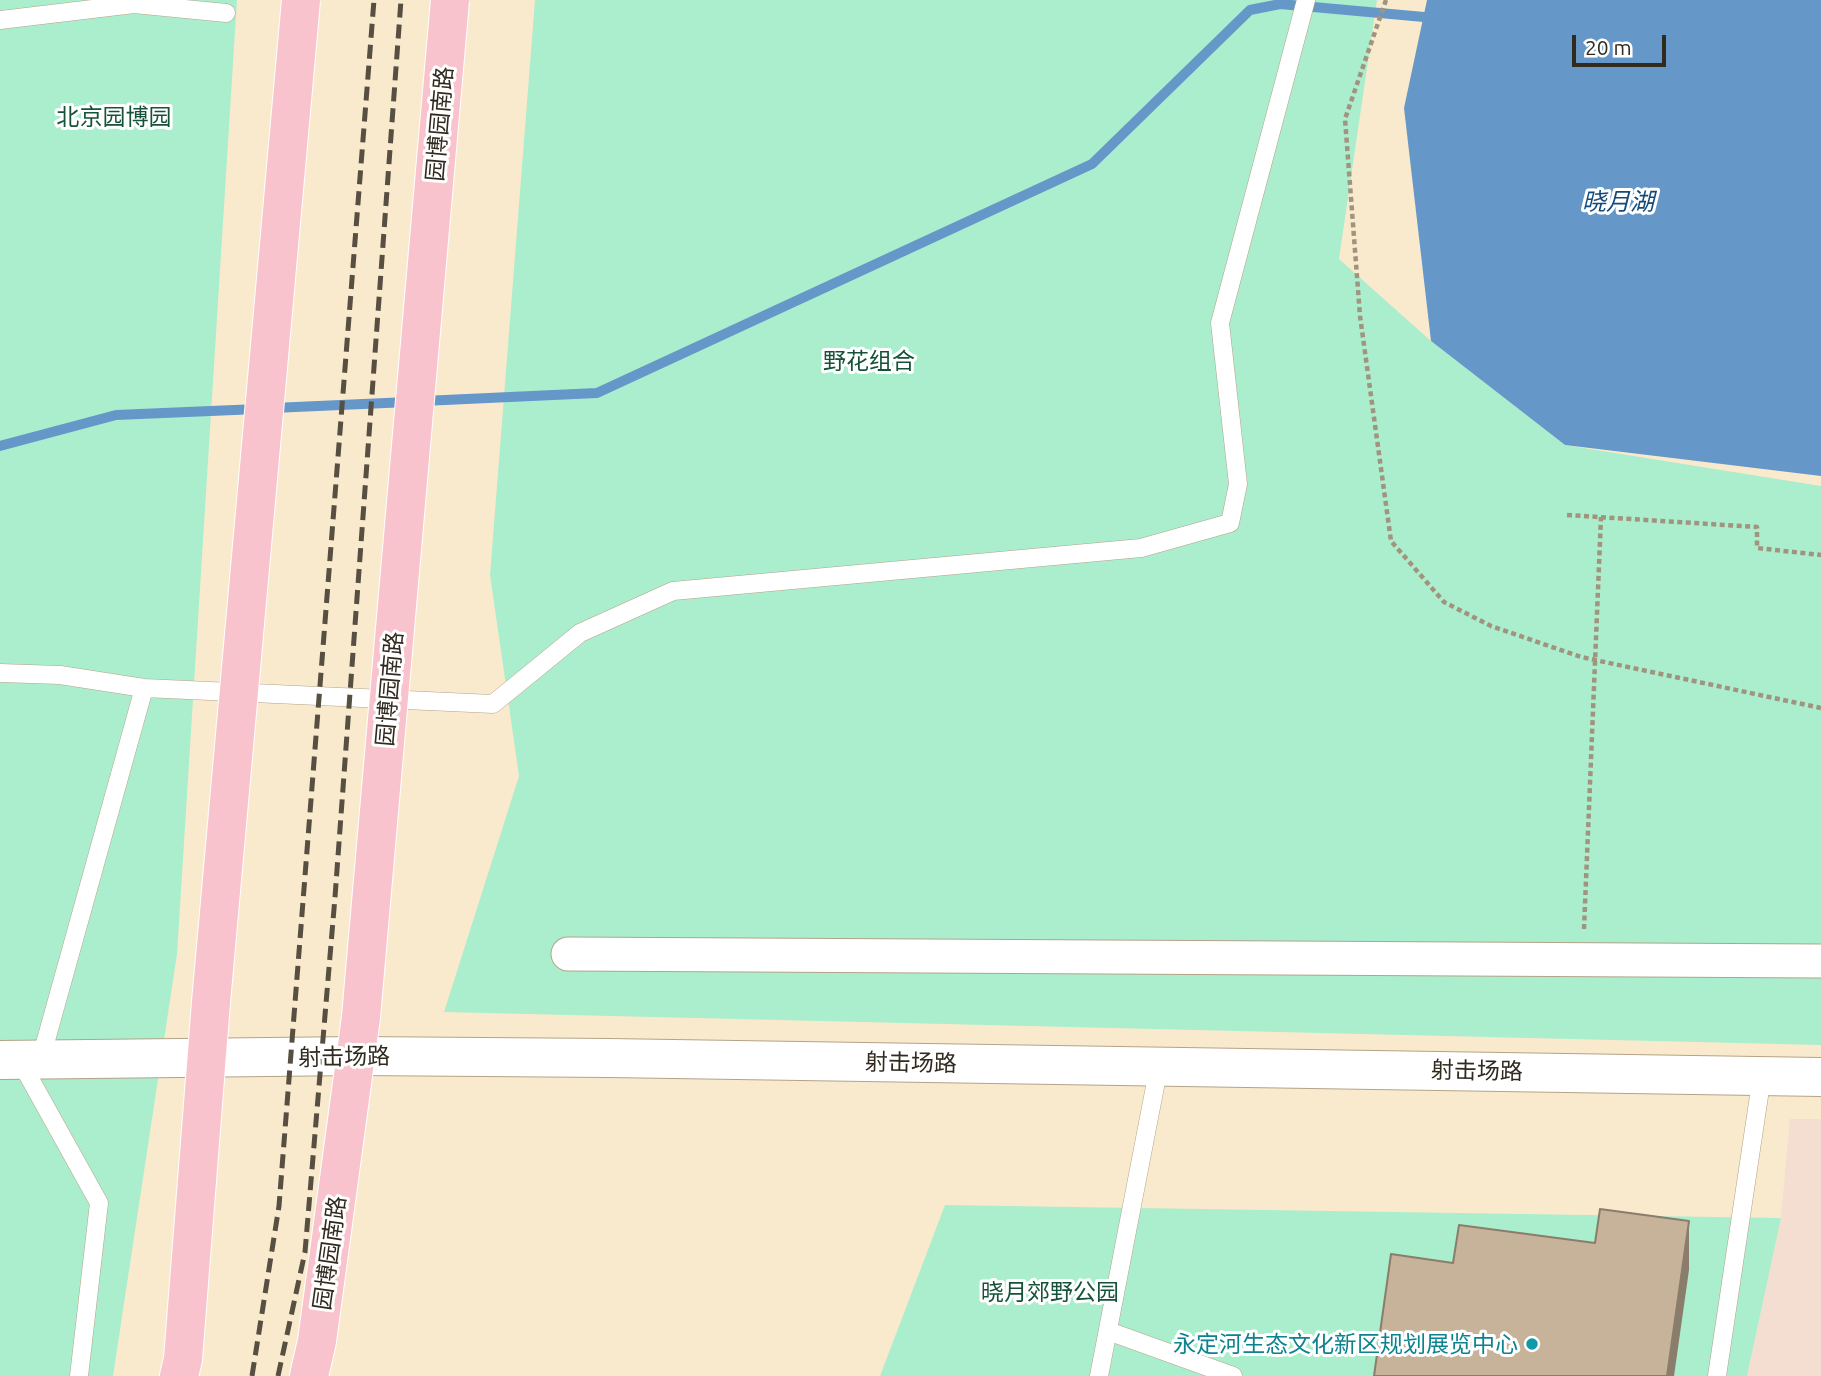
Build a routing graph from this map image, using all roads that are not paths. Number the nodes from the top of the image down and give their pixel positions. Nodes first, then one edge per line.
1 (300, 0) edge
2 (450, 0) edge
3 (1306, 0) edge
4 (226, 13) dead end
5 (0, 20) edge
6 (0, 673) edge
7 (144, 688) junction
8 (568, 954) dead end
9 (1821, 961) edge
10 (357, 1056) junction
11 (20, 1059) edge
12 (206, 1059) junction
13 (1159, 1066) junction
14 (1762, 1076) junction
15 (1821, 1077) edge
16 (1108, 1331) junction
17 (79, 1376) edge
18 (179, 1376) edge
19 (309, 1376) edge
20 (1100, 1376) edge
21 (1233, 1376) edge
22 (1717, 1376) edge

1 - 12 main road, bridge
2 - 10 main road, 园博园南路, bridge
3 - 7 lane
4 - 5 lane
6 - 7 lane
7 - 11 lane
8 - 9 street
10 - 12 street, 射击场路
10 - 13 street, 射击场路
10 - 19 main road, 园博园南路
11 - 12 street, 射击场路
11 - 17 lane
12 - 18 main road
13 - 14 street, 射击场路
13 - 16 lane
14 - 15 street, 射击场路
14 - 22 lane
16 - 20 lane
16 - 21 lane

